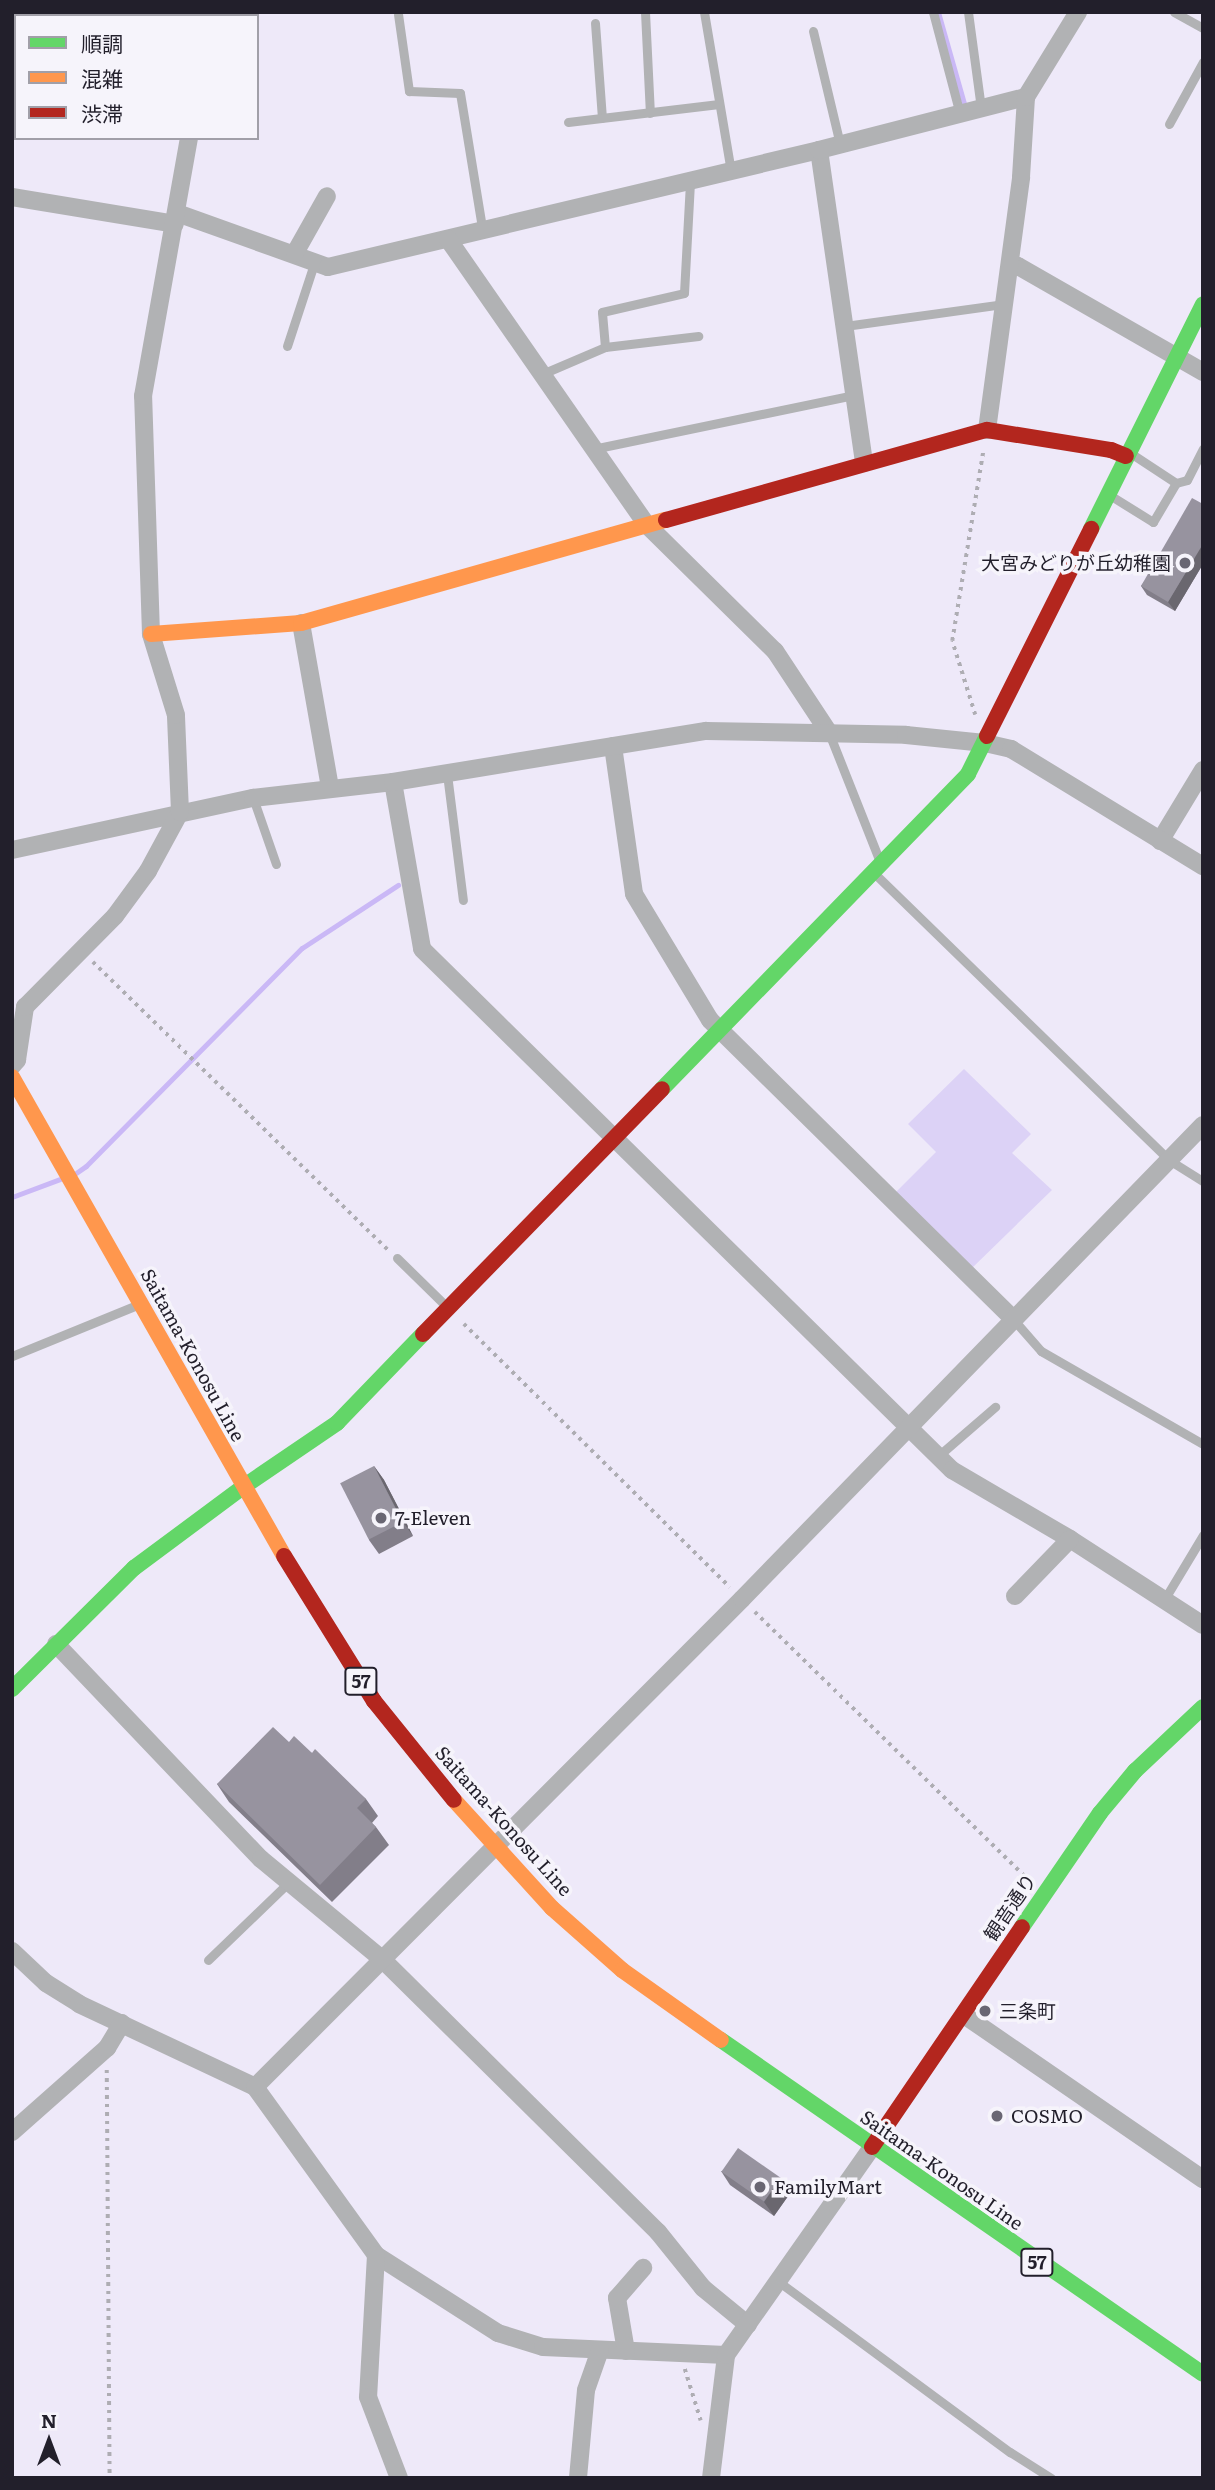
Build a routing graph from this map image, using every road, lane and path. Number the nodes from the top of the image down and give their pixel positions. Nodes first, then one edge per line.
1 (645, 12) edge
2 (704, 12) edge
3 (933, 12) edge
4 (968, 12) edge
5 (1078, 12) edge
6 (1174, 12) edge
7 (398, 14) dead end
8 (595, 23) dead end
9 (1203, 28) edge
10 (813, 31) dead end
11 (1203, 62) edge
12 (1026, 96) junction
13 (719, 104) junction
14 (981, 108) junction
15 (650, 113) junction
16 (960, 114) junction
17 (602, 118) junction
18 (568, 122) dead end
19 (1169, 124) dead end
20 (189, 140) edge
21 (840, 144) junction
22 (819, 150) junction
23 (731, 171) junction
24 (690, 180) junction
25 (327, 196) dead end
26 (12, 197) edge
27 (176, 219) junction
28 (482, 228) junction
29 (448, 239) junction
30 (295, 253) junction
31 (315, 261) junction
32 (1010, 264) junction
33 (1004, 304) junction
34 (1203, 304) edge
35 (845, 326) junction
36 (698, 336) dead end
37 (287, 346) dead end
38 (605, 347) junction
39 (1175, 356) junction
40 (1203, 372) edge
41 (542, 374) junction
42 (855, 395) junction
43 (987, 430) junction
44 (1203, 449) edge
45 (592, 450) junction
46 (1127, 454) junction
47 (864, 463) junction
48 (1176, 483) junction
49 (1106, 493) junction
50 (646, 524) junction
51 (300, 623) junction
52 (151, 634) junction
53 (829, 733) junction
54 (988, 736) junction
55 (613, 746) junction
56 (1203, 769) edge
57 (447, 774) junction
58 (393, 782) junction
59 (330, 787) junction
60 (253, 798) junction
61 (180, 812) junction
62 (1160, 841) junction
63 (12, 850) edge
64 (276, 864) dead end
65 (1203, 866) edge
66 (877, 868) junction
67 (463, 900) dead end
68 (81, 951) junction
69 (720, 1029) junction
70 (12, 1066) edge
71 (12, 1077) edge
72 (1203, 1125) edge
73 (613, 1139) junction
74 (1170, 1160) junction
75 (1203, 1181) edge
76 (397, 1258) joint
77 (141, 1304) junction
78 (448, 1309) junction
79 (1013, 1319) junction
80 (12, 1356) edge
81 (995, 1407) dead end
82 (906, 1429) junction
83 (1203, 1444) edge
84 (937, 1457) junction
85 (243, 1486) junction
86 (1203, 1535) edge
87 (1070, 1539) junction
88 (1015, 1596) dead end
89 (1163, 1602) junction
90 (1203, 1625) edge
91 (56, 1644) junction
92 (12, 1689) edge
93 (1203, 1707) edge
94 (495, 1848) junction
95 (289, 1882) junction
96 (12, 1951) edge
97 (208, 1960) dead end
98 (383, 1960) junction
99 (964, 2015) junction
100 (122, 2023) junction
101 (107, 2048) junction
102 (255, 2087) junction
103 (12, 2133) edge
104 (872, 2147) junction
105 (1203, 2179) edge
106 (376, 2255) junction
107 (643, 2268) dead end
108 (779, 2283) junction
109 (748, 2325) junction
110 (600, 2350) junction
111 (625, 2351) junction
112 (726, 2355) junction
113 (684, 2367) dead end
114 (1203, 2374) edge
115 (718, 2427) junction
116 (110, 2478) edge
117 (399, 2478) edge
118 (578, 2478) edge
119 (711, 2478) edge
120 (1051, 2478) edge

1 - 15 lane
2 - 13 lane
3 - 16 lane
4 - 14 lane
5 - 12 street
6 - 9 lane
7 - 28 lane
8 - 17 lane
10 - 21 lane
11 - 19 lane
12 - 14 street
12 - 32 street
13 - 15 lane
13 - 23 lane
14 - 16 street
15 - 17 lane
16 - 21 street
17 - 18 lane
20 - 27 street
21 - 22 street
22 - 23 street
22 - 35 street
23 - 24 street
24 - 28 street
24 - 38 lane
25 - 30 street
26 - 27 street
27 - 30 street
27 - 52 street
28 - 29 street
29 - 31 street
29 - 41 street
30 - 31 street
31 - 37 lane
32 - 33 street
32 - 39 street
33 - 35 lane
33 - 43 street
34 - 39 street
35 - 42 street
36 - 38 lane
38 - 41 lane
39 - 40 street
39 - 46 street
41 - 45 street
42 - 45 lane
42 - 47 street
43 - 46 street
43 - 47 street
43 - 54 path
44 - 48 lane
45 - 50 street
46 - 48 lane
46 - 49 street
47 - 50 street
48 - 49 lane
49 - 54 street
50 - 51 street
50 - 53 street
51 - 52 street
51 - 59 street
52 - 61 street
53 - 54 street
53 - 55 street
53 - 66 lane
54 - 62 street
54 - 66 street
55 - 57 street
55 - 69 street
56 - 62 street
57 - 58 street
57 - 67 lane
58 - 59 street
58 - 73 street
59 - 60 street
60 - 61 street
60 - 64 lane
61 - 63 street
61 - 68 street
62 - 65 street
66 - 69 street
66 - 74 lane
68 - 70 street
68 - 76 path
69 - 73 street
69 - 79 street
71 - 77 street, Saitama-Konosu Line / 57
72 - 74 street
73 - 78 street
73 - 82 street
74 - 75 lane
74 - 79 street
76 - 78 lane
77 - 80 lane
77 - 85 street, Saitama-Konosu Line / 57
78 - 85 street
79 - 82 street
79 - 83 lane
81 - 84 lane
82 - 84 street
82 - 94 street
84 - 87 street
85 - 91 street
85 - 94 street, Saitama-Konosu Line / 57
86 - 89 lane
87 - 88 street
87 - 89 street
89 - 90 street
91 - 92 street
91 - 95 street
93 - 99 street, 観音通り
94 - 98 street
94 - 104 street, Saitama-Konosu Line / 57
95 - 97 lane
95 - 98 street
96 - 100 street
98 - 102 street
98 - 109 street
99 - 104 street, 観音通り
99 - 105 street
100 - 101 street
100 - 102 street
101 - 103 street
101 - 116 path
102 - 106 street
104 - 108 street
104 - 114 street, Saitama-Konosu Line / 57
106 - 110 street
106 - 117 street
107 - 111 street
108 - 109 street
108 - 120 lane
109 - 112 street
110 - 111 street
110 - 118 street
111 - 112 street
112 - 115 street
113 - 115 path
115 - 119 street

